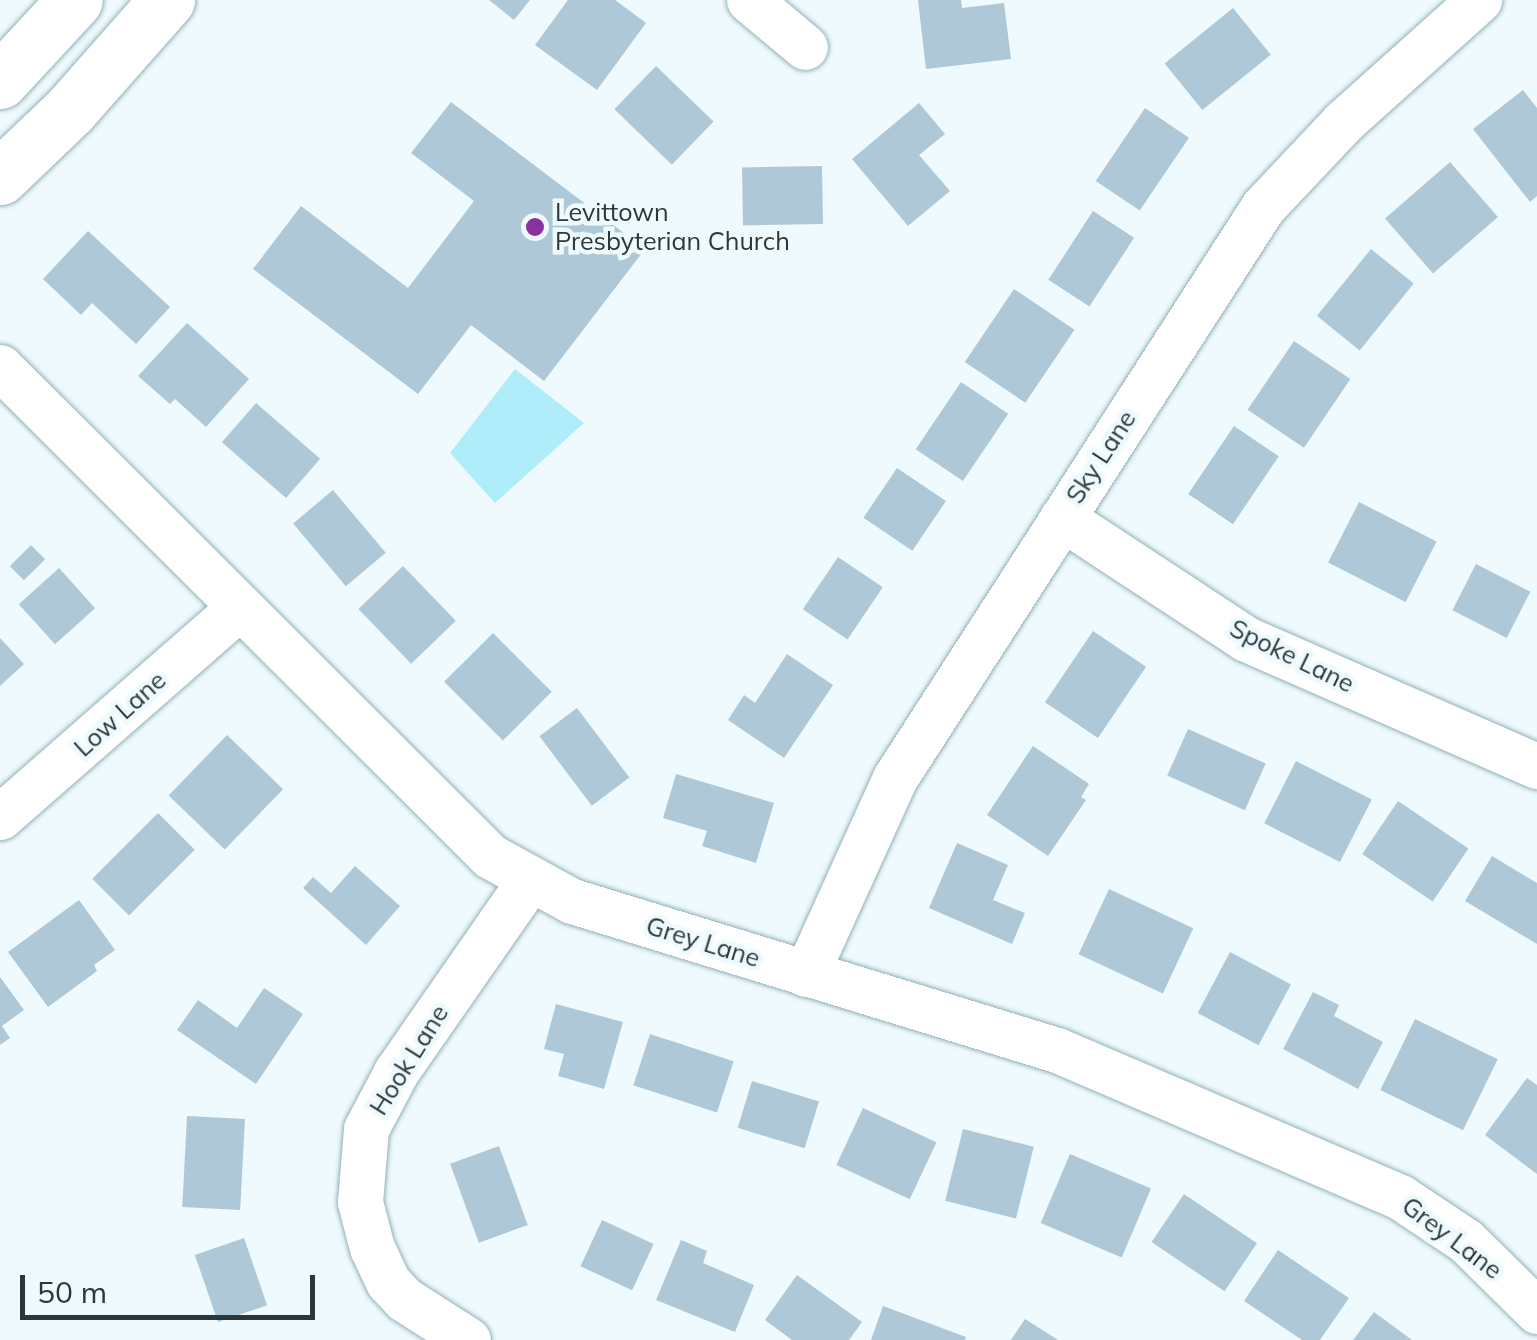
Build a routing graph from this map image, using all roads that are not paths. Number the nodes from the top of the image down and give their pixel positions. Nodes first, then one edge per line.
1 (75, 0) edge
2 (167, 0) edge
3 (749, 0) edge
4 (1479, 0) edge
5 (804, 48) dead end
6 (7, 61) edge
7 (0, 176) edge
8 (0, 366) edge
9 (1062, 518) junction
10 (238, 609) junction
11 (1537, 766) edge
12 (0, 817) edge
13 (530, 879) junction
14 (806, 974) junction
15 (1537, 1311) edge
16 (468, 1340) edge

1 - 6 main road
2 - 7 main road
3 - 5 street
4 - 9 street, Sky Lane
8 - 10 street, Grey Lane
9 - 11 street, Spoke Lane
9 - 14 street, Sky Lane
10 - 12 street, Low Lane
10 - 13 street, Grey Lane
13 - 14 street, Grey Lane
13 - 16 street, Hook Lane
14 - 15 street, Grey Lane

